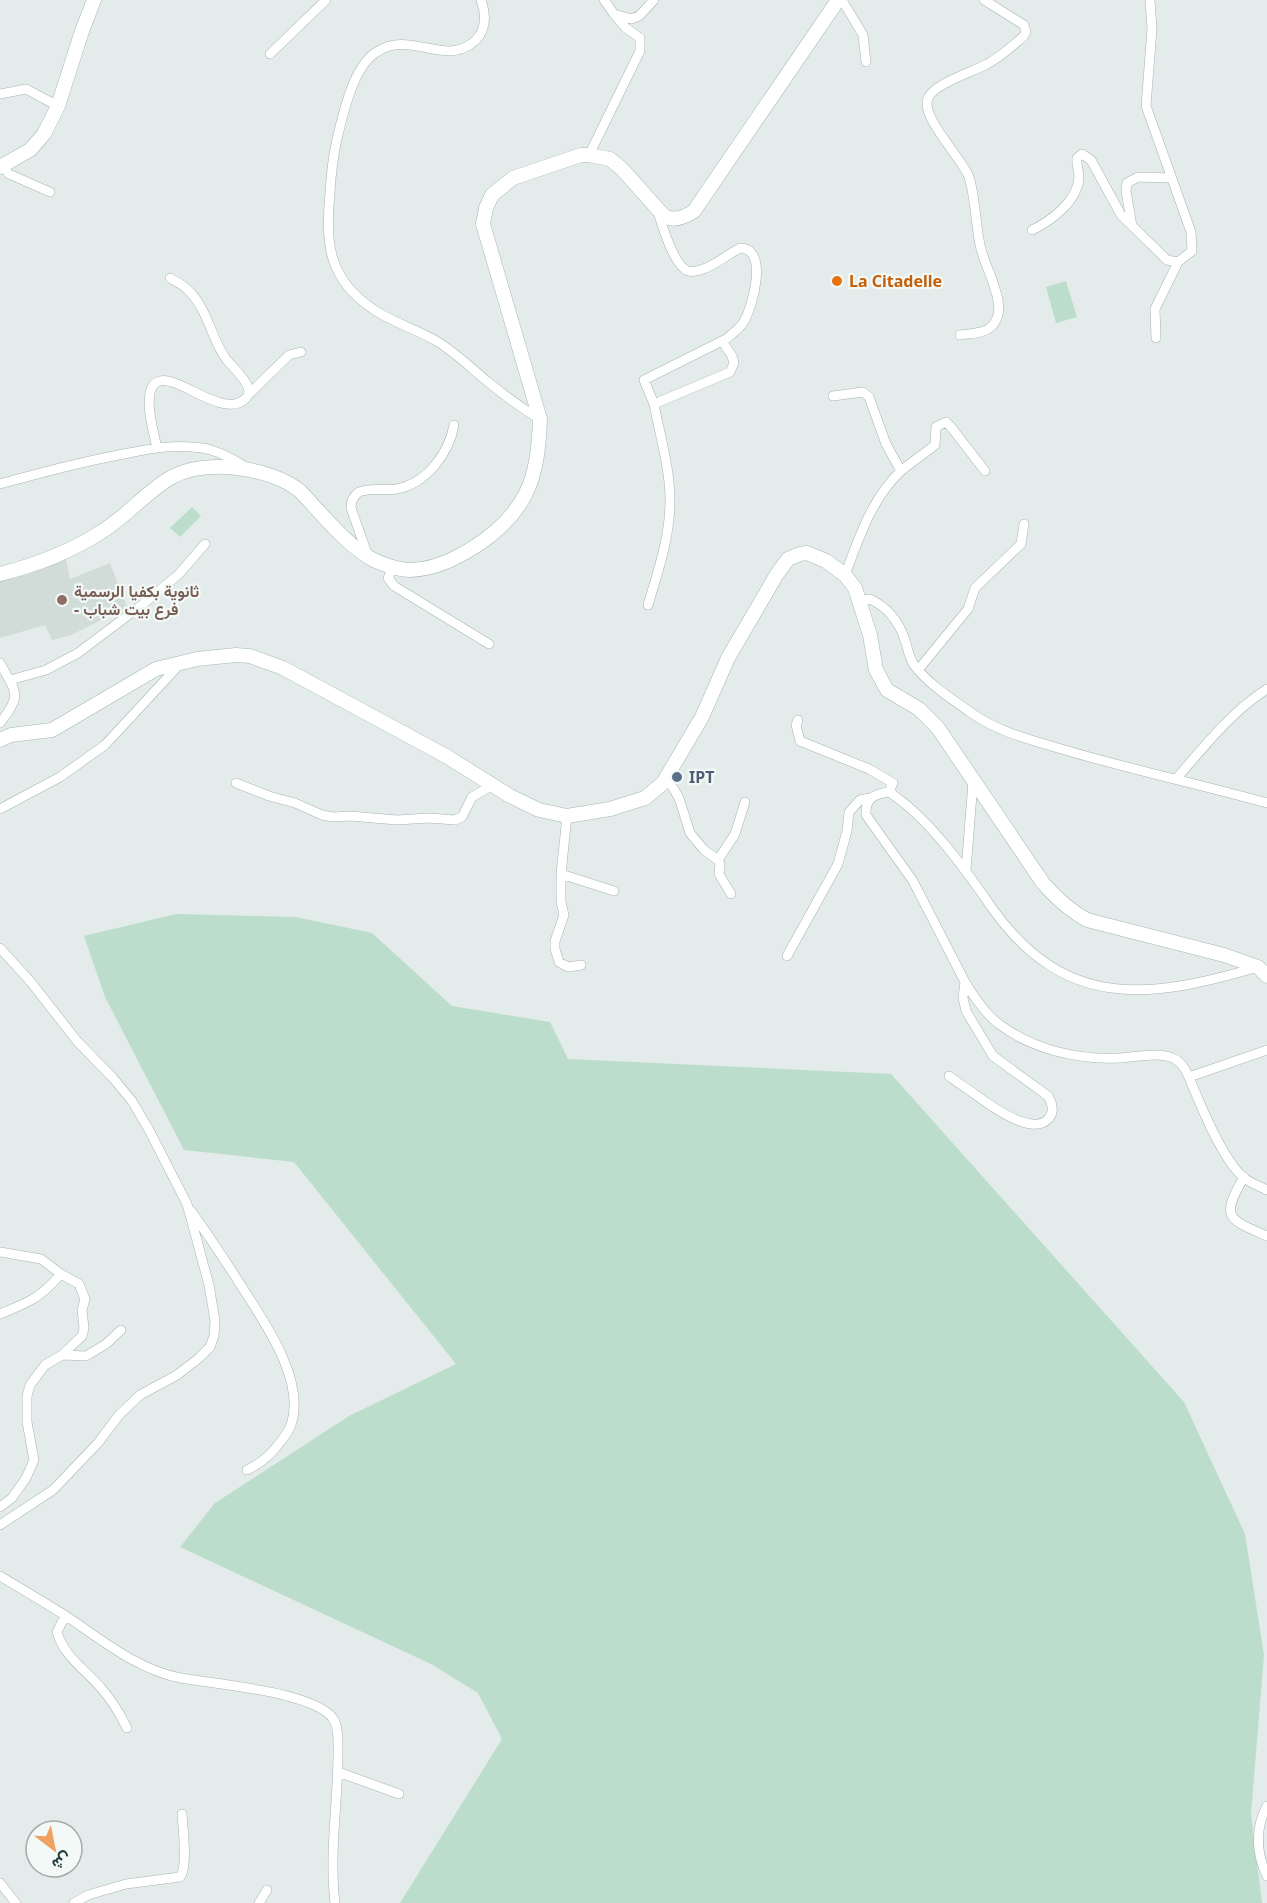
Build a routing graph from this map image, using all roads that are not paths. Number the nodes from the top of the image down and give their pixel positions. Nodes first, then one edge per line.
1 (94, 0) edge
2 (326, 0) edge
3 (481, 0) edge
4 (604, 0) edge
5 (654, 0) edge
6 (840, 0) edge
7 (984, 0) edge
8 (1150, 0) edge
9 (614, 15) junction
10 (270, 54) dead end
11 (866, 62) dead end
12 (0, 94) edge
13 (58, 106) junction
14 (589, 154) junction
15 (1, 167) edge
16 (1171, 178) junction
17 (50, 192) dead end
18 (658, 212) junction
19 (1132, 225) junction
20 (1032, 230) dead end
21 (1178, 262) junction
22 (170, 278) dead end
23 (960, 335) dead end
24 (1156, 338) dead end
25 (722, 341) junction
26 (301, 352) dead end
27 (249, 394) junction
28 (833, 396) dead end
29 (654, 405) junction
30 (540, 419) junction
31 (454, 425) dead end
32 (157, 448) junction
33 (246, 467) junction
34 (901, 471) junction
35 (986, 471) dead end
36 (0, 484) edge
37 (1024, 524) dead end
38 (205, 544) dead end
39 (368, 556) junction
40 (393, 567) junction
41 (0, 574) edge
42 (844, 575) junction
43 (860, 601) junction
44 (648, 605) dead end
45 (489, 644) dead end
46 (182, 662) junction
47 (0, 663) edge
48 (918, 670) junction
49 (10, 680) junction
50 (1267, 689) edge
51 (798, 720) dead end
52 (0, 723) edge
53 (0, 740) edge
54 (667, 778) junction
55 (1176, 780) junction
56 (973, 782) junction
57 (236, 783) dead end
58 (491, 786) junction
59 (889, 792) junction
60 (870, 798) junction
61 (745, 802) dead end
62 (1267, 803) edge
63 (0, 809) edge
64 (567, 816) junction
65 (718, 860) junction
66 (966, 870) junction
67 (561, 874) junction
68 (614, 891) dead end
69 (731, 894) dead end
70 (0, 948) edge
71 (787, 956) dead end
72 (581, 965) dead end
73 (1262, 971) edge
74 (965, 982) junction
75 (1267, 1050) edge
76 (949, 1076) dead end
77 (1189, 1077) junction
78 (1244, 1177) junction
79 (1267, 1190) edge
80 (187, 1204) junction
81 (1267, 1236) edge
82 (0, 1252) edge
83 (61, 1274) junction
84 (0, 1314) edge
85 (121, 1330) dead end
86 (62, 1355) junction
87 (247, 1470) dead end
88 (0, 1507) edge
89 (0, 1525) edge
90 (0, 1576) edge
91 (65, 1616) junction
92 (127, 1728) dead end
93 (338, 1772) junction
94 (399, 1794) dead end
95 (1267, 1806) edge
96 (182, 1814) dead end
97 (1267, 1876) edge
98 (0, 1883) edge
99 (267, 1890) dead end
100 (16, 1903) edge
101 (74, 1903) edge
102 (259, 1903) edge
103 (335, 1903) edge

1 - 13 street
2 - 10 street
3 - 30 street
4 - 9 street
5 - 9 street
6 - 11 street
6 - 18 street
7 - 23 street
8 - 16 street
9 - 14 street
12 - 13 street
13 - 15 street
14 - 18 street
14 - 30 street
15 - 17 street
16 - 19 street
16 - 21 street
18 - 25 street
19 - 20 street
19 - 21 street
21 - 24 street
22 - 27 street
25 - 29 street
25 - 29 street
26 - 27 street
27 - 32 street
28 - 34 street
29 - 44 street
30 - 40 street
31 - 39 street
32 - 33 street
32 - 36 street
33 - 39 street
33 - 41 street
34 - 35 street
34 - 42 street
37 - 48 street
38 - 49 street
39 - 40 street
40 - 45 street
42 - 43 street
42 - 54 street
43 - 48 street
43 - 56 street
46 - 53 street
46 - 58 street
46 - 63 street
47 - 49 street
48 - 55 street
49 - 52 street
50 - 55 street
51 - 59 street
54 - 64 street
54 - 65 street
55 - 62 street
56 - 66 street
56 - 73 street
57 - 58 street
58 - 64 street
59 - 60 street
59 - 66 street
60 - 71 street
60 - 74 street
61 - 65 street
64 - 67 street
65 - 69 street
66 - 73 street
67 - 68 street
67 - 72 street
70 - 80 street
74 - 76 street
74 - 77 street
75 - 77 street
77 - 78 street
78 - 79 street
78 - 81 street
80 - 87 street
80 - 89 street
82 - 83 street
83 - 84 street
83 - 86 street
85 - 86 street
86 - 88 street
90 - 91 street
91 - 92 street
91 - 93 street
93 - 94 street
93 - 103 street
95 - 97 street
96 - 101 street
98 - 100 street
99 - 102 street

